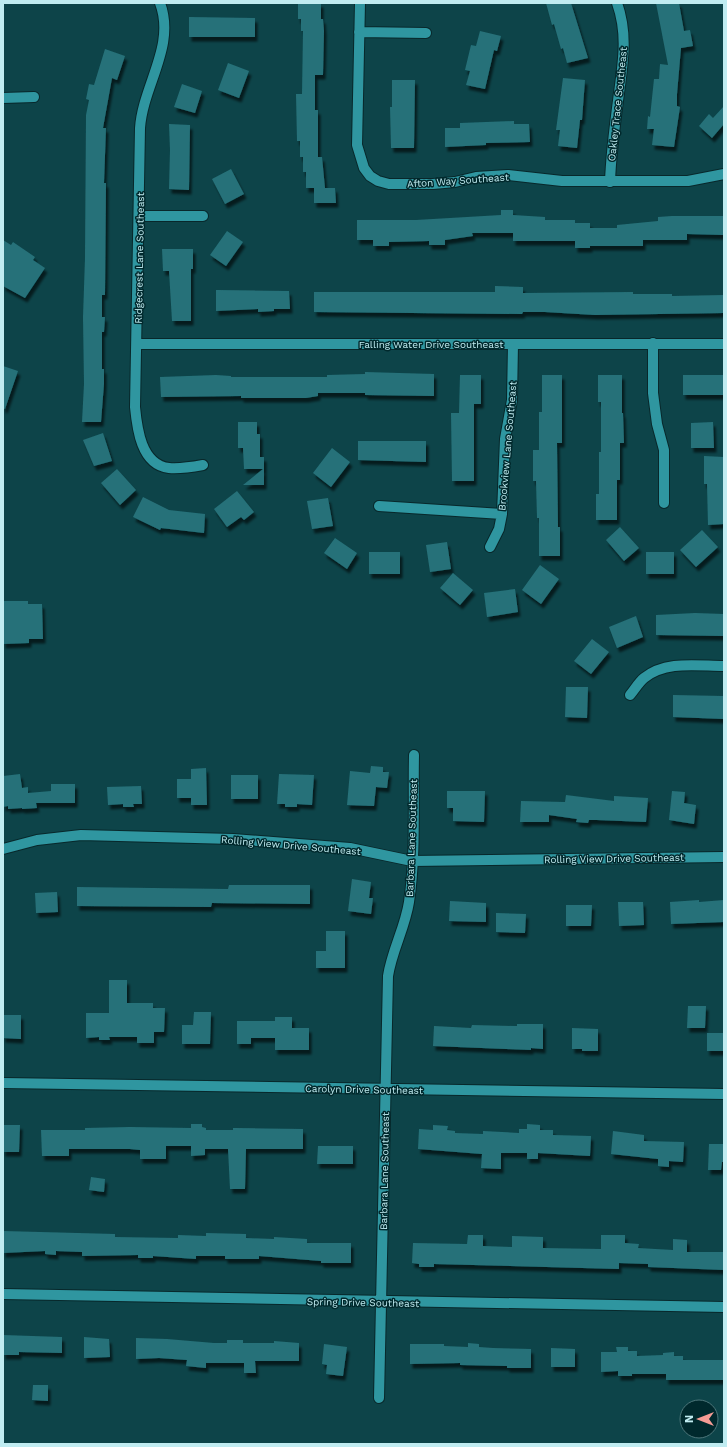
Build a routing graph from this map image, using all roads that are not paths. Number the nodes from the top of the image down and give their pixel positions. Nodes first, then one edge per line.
1 (160, 3) edge
2 (360, 3) edge
3 (617, 3) edge
4 (359, 32) junction
5 (426, 33) dead end
6 (34, 97) dead end
7 (3, 98) edge
8 (724, 174) edge
9 (610, 182) junction
10 (140, 216) junction
11 (203, 216) dead end
12 (653, 343) junction
13 (137, 344) junction
14 (513, 344) junction
15 (724, 344) edge
16 (203, 465) dead end
17 (664, 503) dead end
18 (379, 506) dead end
19 (502, 514) junction
20 (490, 547) dead end
21 (724, 666) edge
22 (630, 695) dead end
23 (414, 755) dead end
24 (3, 849) edge
25 (724, 857) edge
26 (412, 861) junction
27 (3, 1083) edge
28 (386, 1090) junction
29 (724, 1094) edge
30 (3, 1294) edge
31 (381, 1302) junction
32 (724, 1307) edge
33 (379, 1398) dead end

1 - 10 street, Ridgecrest Lane Southeast
2 - 4 street, Afton Way Southeast
3 - 9 street, Oakley Trace Southeast
4 - 5 street
4 - 9 street, Afton Way Southeast
6 - 7 street
8 - 9 street, Afton Way Southeast
10 - 11 street
10 - 13 street, Ridgecrest Lane Southeast
12 - 14 street, Falling Water Drive Southeast
12 - 15 street, Falling Water Drive Southeast
12 - 17 street
13 - 14 street, Falling Water Drive Southeast
13 - 16 street, Ridgecrest Lane Southeast
14 - 19 street, Brookview Lane Southeast
18 - 19 street
19 - 20 street, Brookview Lane Southeast
21 - 22 street
23 - 26 street, Barbara Lane Southeast
24 - 26 street, Rolling View Drive Southeast
25 - 26 street, Rolling View Drive Southeast
26 - 28 street, Barbara Lane Southeast
27 - 28 street, Carolyn Drive Southeast
28 - 29 street, Carolyn Drive Southeast
28 - 31 street, Barbara Lane Southeast
30 - 31 street, Spring Drive Southeast
31 - 32 street, Spring Drive Southeast
31 - 33 street, Barbara Lane Southeast

